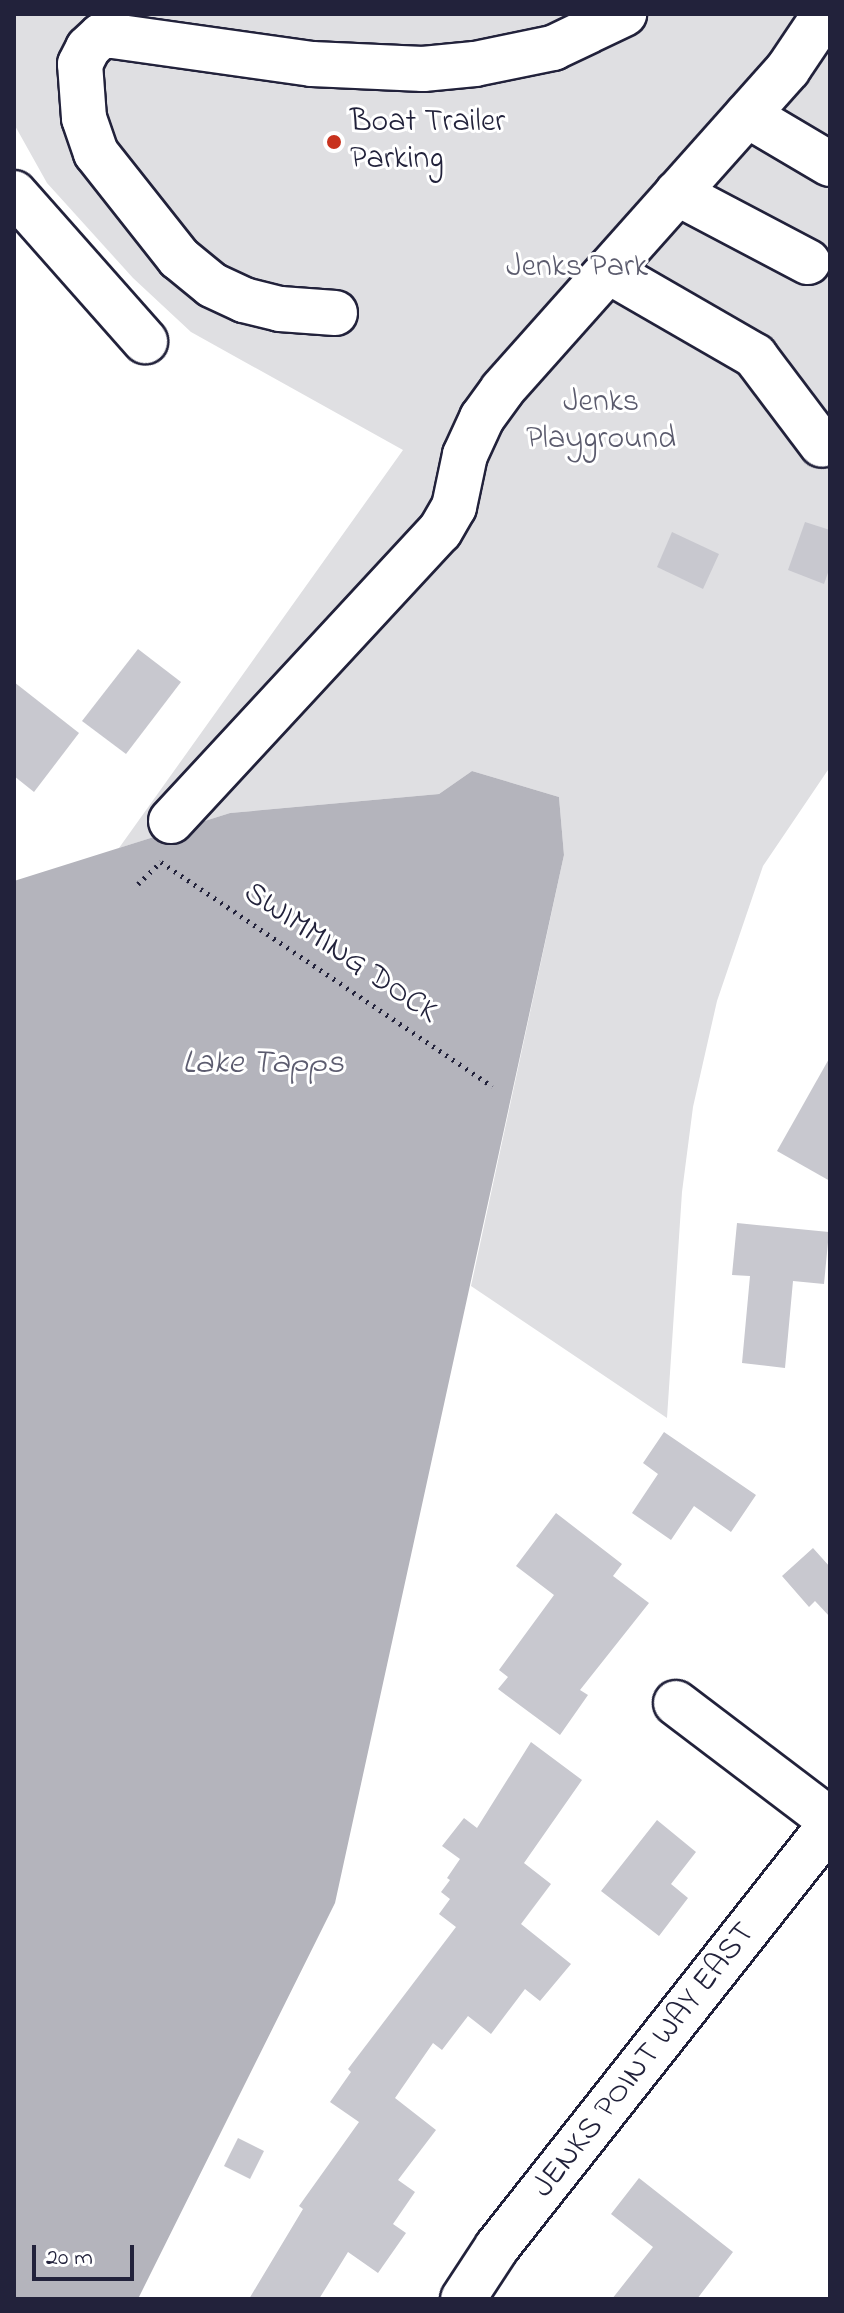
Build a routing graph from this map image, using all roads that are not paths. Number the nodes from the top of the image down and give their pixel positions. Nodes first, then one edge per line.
1 (624, 14) edge
2 (808, 22) edge
3 (747, 115) junction
4 (830, 164) edge
5 (14, 193) edge
6 (677, 193) junction
7 (808, 262) dead end
8 (608, 271) junction
9 (335, 313) dead end
10 (145, 341) dead end
11 (822, 445) dead end
12 (171, 821) dead end
13 (676, 1703) dead end
14 (830, 1822) edge
15 (463, 2299) edge

1 - 9 street
2 - 3 street
3 - 4 street
3 - 6 street
5 - 10 street
6 - 7 street
6 - 8 street
8 - 11 street
8 - 12 street
13 - 14 street
14 - 15 street, JENKS POINT WAY EAST

